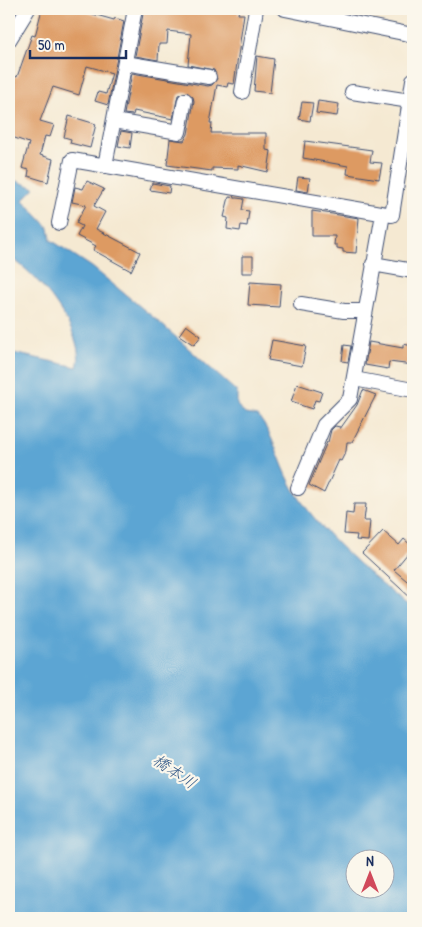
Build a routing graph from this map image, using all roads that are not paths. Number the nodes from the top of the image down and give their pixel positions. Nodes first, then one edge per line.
1 (28, 9) edge
2 (135, 9) edge
3 (256, 9) edge
4 (285, 9) edge
5 (413, 35) edge
6 (9, 40) edge
7 (125, 63) junction
8 (209, 77) dead end
9 (413, 80) edge
10 (242, 92) dead end
11 (352, 92) dead end
12 (185, 100) dead end
13 (410, 100) junction
14 (114, 121) junction
15 (410, 124) edge
16 (106, 166) junction
17 (383, 214) junction
18 (58, 224) dead end
19 (373, 264) junction
20 (413, 271) edge
21 (301, 304) dead end
22 (366, 311) junction
23 (354, 379) junction
24 (413, 390) edge
25 (298, 488) dead end

1 - 6 street
2 - 7 street
3 - 10 street
4 - 5 street
7 - 8 street
7 - 14 street
9 - 13 street
11 - 13 street
12 - 14 street
13 - 15 street
14 - 16 street
15 - 17 street
16 - 17 street
16 - 18 street
17 - 19 street
19 - 20 street
19 - 22 street
21 - 22 street
22 - 23 street
23 - 24 street
23 - 25 street

